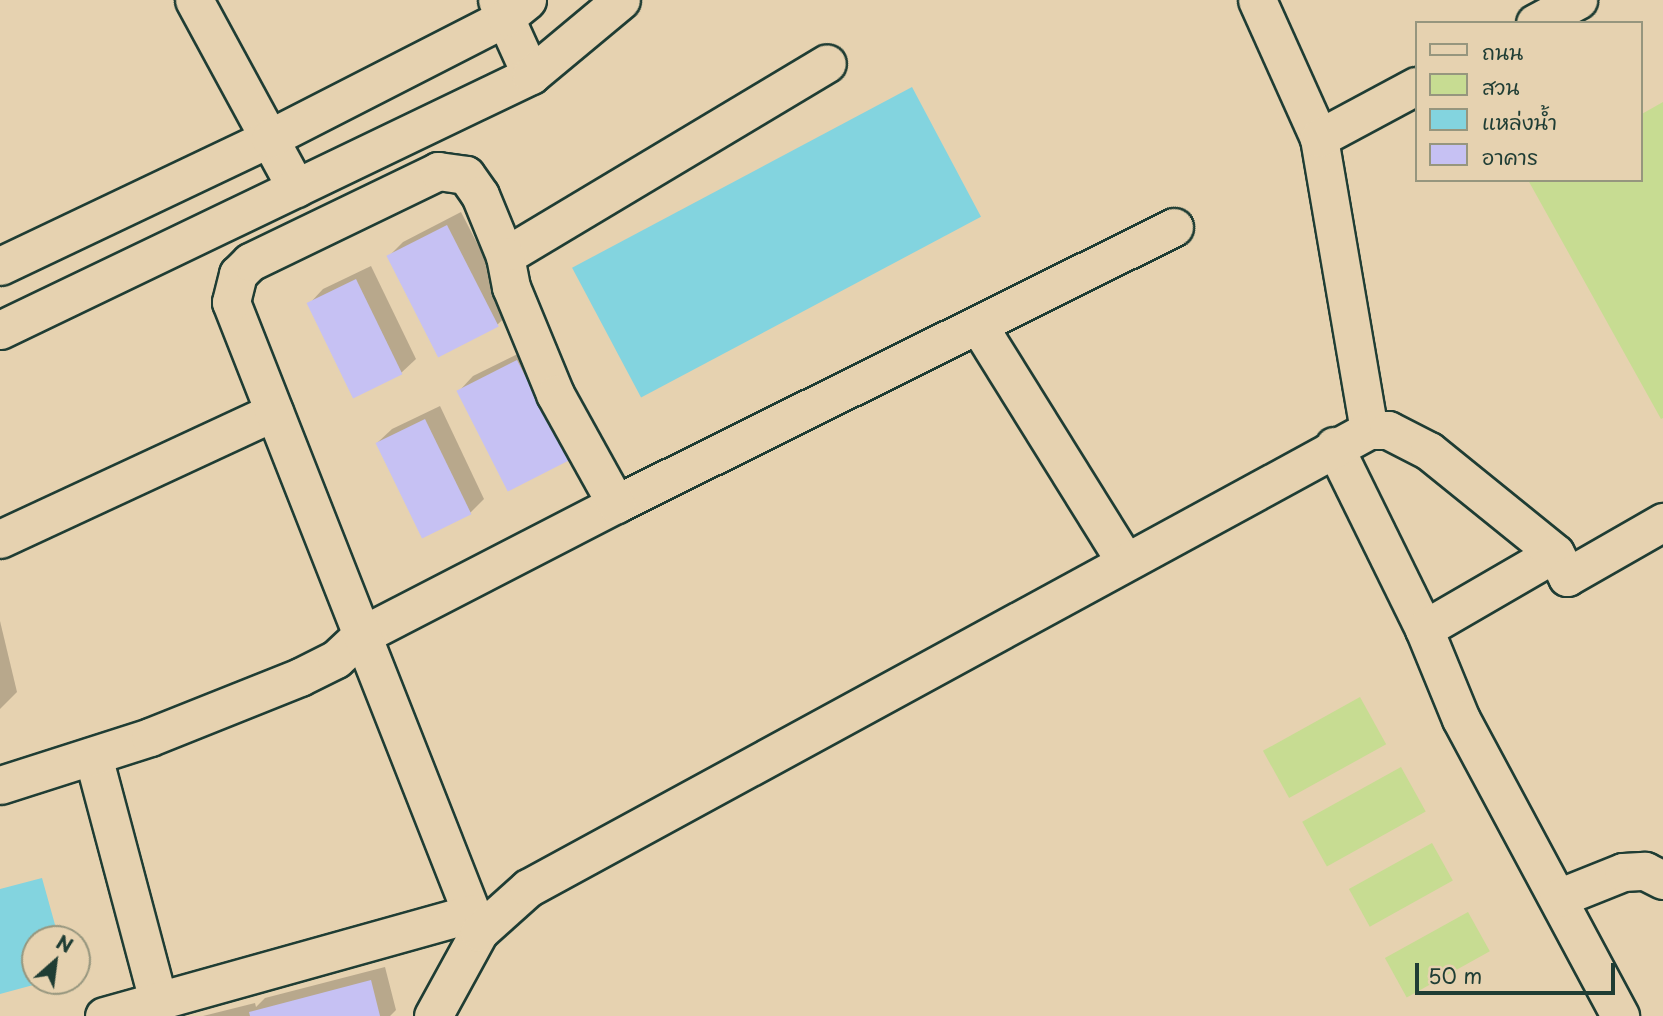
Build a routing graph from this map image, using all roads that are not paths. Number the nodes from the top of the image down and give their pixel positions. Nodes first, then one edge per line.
1 (194, 0) edge
2 (621, 0) edge
3 (1257, 0) edge
4 (1578, 0) edge
5 (1539, 21) edge
6 (516, 29) edge
7 (827, 63) dead end
8 (1414, 87) edge
9 (1319, 138) junction
10 (283, 163) junction
11 (1174, 228) dead end
12 (505, 256) junction
13 (0, 266) edge
14 (978, 325) junction
15 (0, 330) edge
16 (274, 412) junction
17 (1369, 430) junction
18 (1334, 446) junction
19 (616, 504) junction
20 (1663, 522) edge
21 (0, 539) edge
22 (1555, 554) junction
23 (1124, 561) junction
24 (1424, 629) junction
25 (362, 635) junction
26 (93, 756) junction
27 (0, 785) edge
28 (1663, 880) edge
29 (1558, 898) junction
30 (476, 923) junction
31 (158, 1001) junction
32 (114, 1015) edge
33 (433, 1016) edge
34 (1620, 1016) edge

1 - 10 street
2 - 6 street
3 - 9 street
4 - 5 street
6 - 10 street
6 - 10 street
7 - 12 street
8 - 9 street
9 - 17 street
10 - 13 street
10 - 15 street
11 - 14 street
12 - 16 street
12 - 19 street
14 - 19 street
14 - 23 street
16 - 21 street
16 - 25 street
17 - 18 street
17 - 22 street
18 - 23 street
18 - 24 street
19 - 25 street
20 - 22 street
22 - 24 street
23 - 30 street
24 - 29 street
25 - 26 street
25 - 30 street
26 - 27 street
26 - 31 street
28 - 29 street
29 - 34 street
30 - 31 street
30 - 33 street
31 - 32 street

